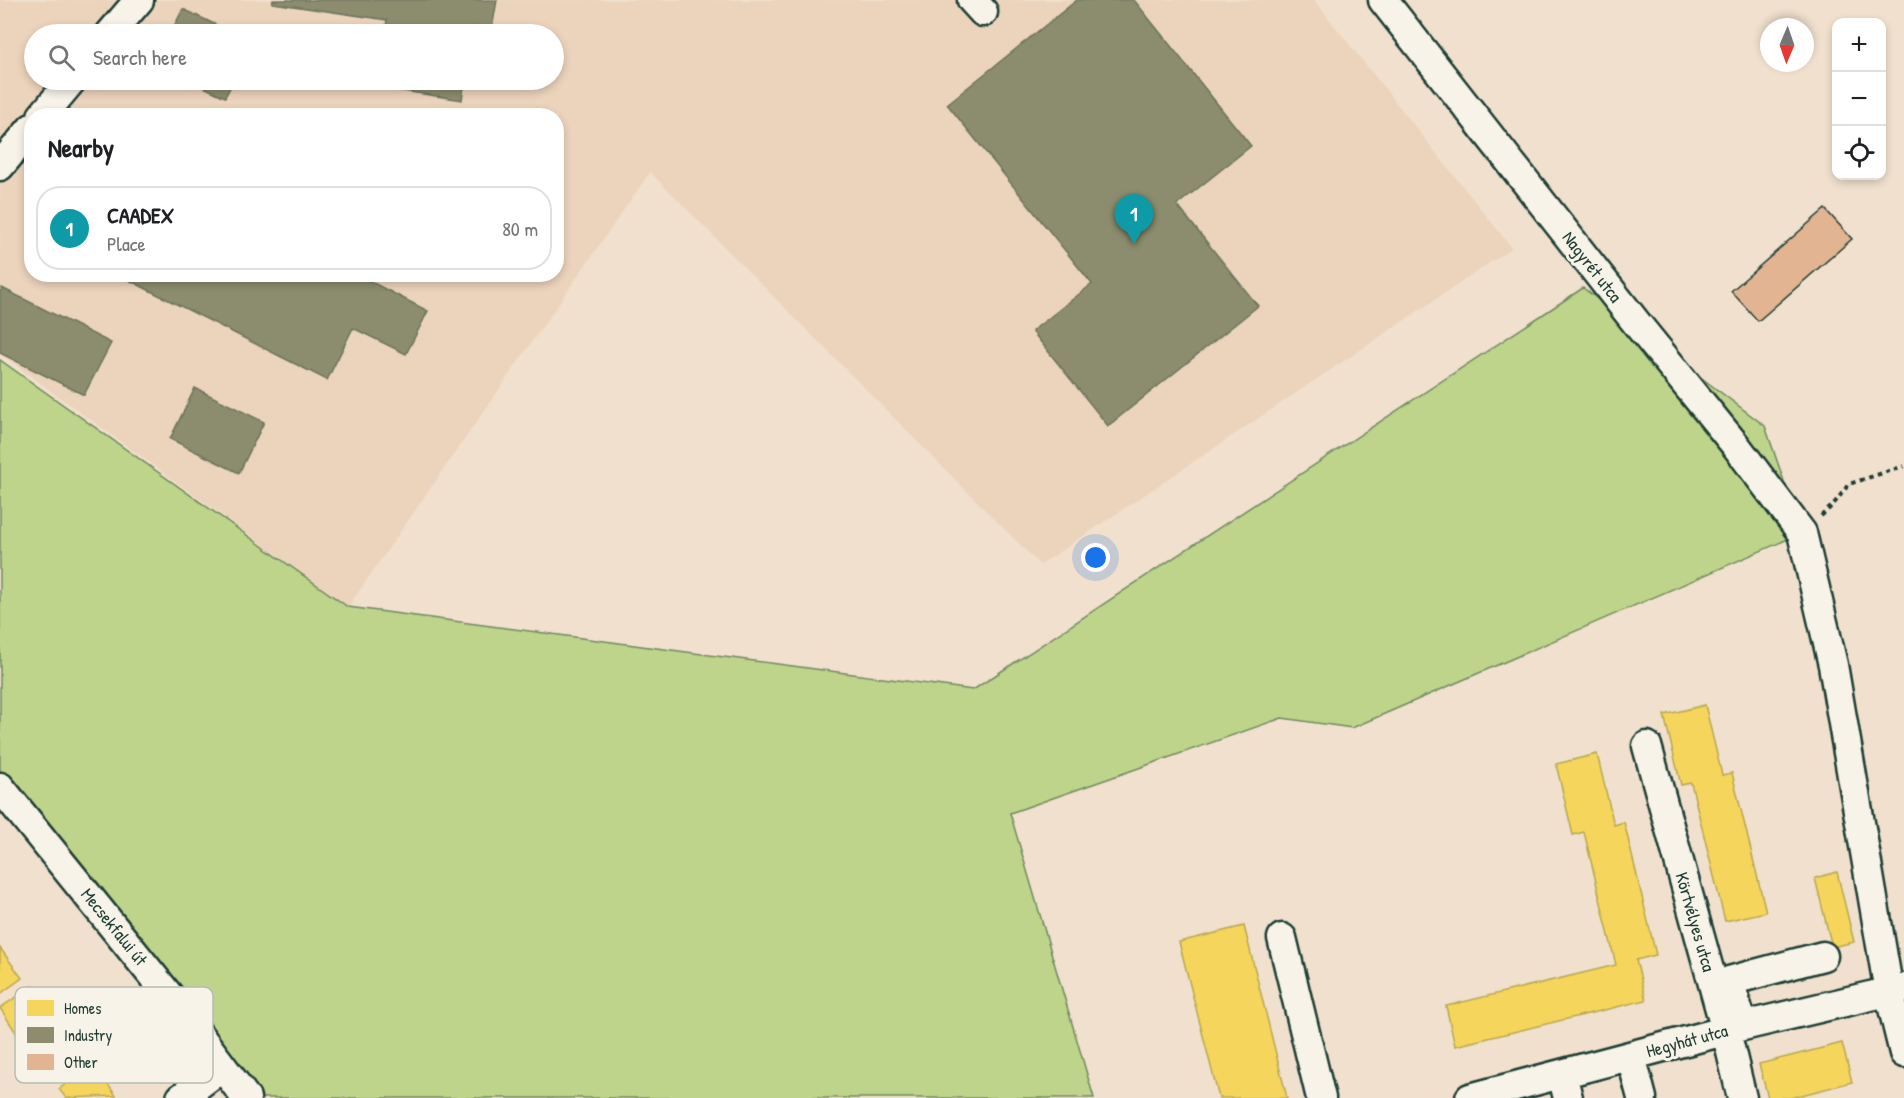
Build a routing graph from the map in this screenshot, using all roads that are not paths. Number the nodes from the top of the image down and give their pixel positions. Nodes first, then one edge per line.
1 (139, 0) edge
2 (1383, 0) edge
3 (119, 24) edge
4 (64, 90) edge
5 (49, 108) edge
6 (24, 138) edge
7 (0, 166) edge
8 (1647, 746) dead end
9 (0, 787) edge
10 (1282, 938) dead end
11 (1823, 956) dead end
12 (162, 987) edge
13 (1896, 990) edge
14 (1734, 1029) junction
15 (1904, 1053) edge
16 (213, 1055) edge
17 (1631, 1056) junction
18 (222, 1067) junction
19 (213, 1074) edge
20 (201, 1083) edge
21 (1565, 1086) edge
22 (1487, 1096) edge
23 (181, 1098) edge
24 (246, 1098) edge
25 (1321, 1098) edge
26 (1642, 1098) edge
27 (1742, 1098) edge

1 - 3 street
2 - 13 street, Nagyrét utca
4 - 5 street
6 - 7 street
8 - 14 street, Körtvélyes utca
9 - 12 street, Mecsekfalui út
10 - 25 street
11 - 14 street
13 - 14 street, Hegyhát utca
13 - 15 street
14 - 17 street, Hegyhát utca
14 - 27 street, Körtvélyes utca
16 - 18 street, Mecsekfalui út
17 - 21 street, Hegyhát utca
17 - 26 street
18 - 19 street
18 - 24 street, Mecsekfalui út
20 - 23 street
21 - 22 street, Hegyhát utca

